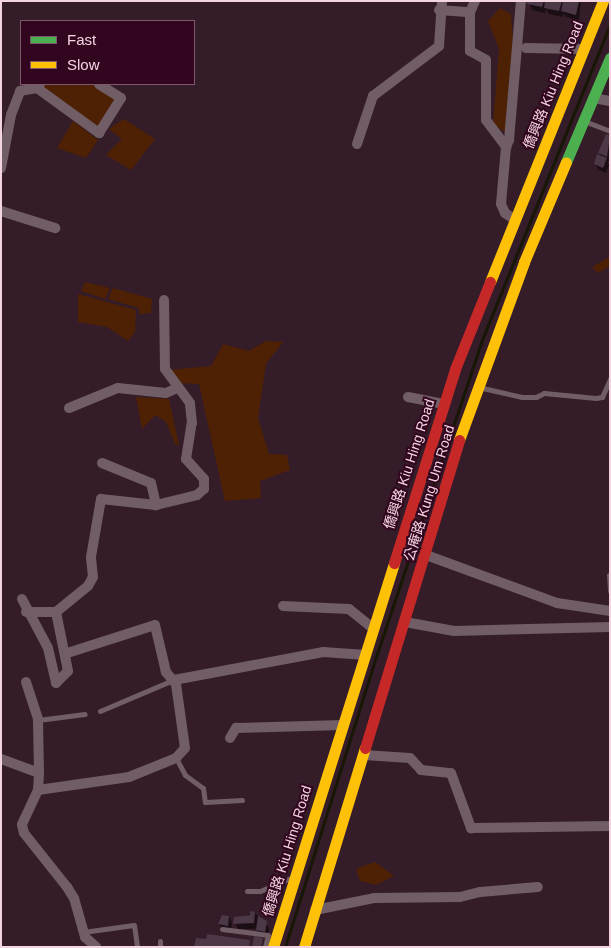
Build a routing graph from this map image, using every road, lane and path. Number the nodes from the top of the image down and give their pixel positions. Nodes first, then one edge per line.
1 (475, 1) edge
2 (521, 1) edge
3 (603, 1) edge
4 (441, 6) edge
5 (470, 12) junction
6 (526, 48) dead end
7 (584, 49) junction
8 (610, 58) edge
9 (101, 85) edge
10 (38, 86) edge
11 (593, 98) junction
12 (610, 102) edge
13 (584, 121) junction
14 (610, 131) edge
15 (357, 144) dead end
16 (506, 147) junction
17 (1, 168) edge
18 (1, 211) edge
19 (514, 219) junction
20 (55, 228) dead end
21 (164, 300) dead end
22 (610, 379) edge
23 (477, 386) junction
24 (177, 388) junction
25 (408, 397) dead end
26 (444, 404) junction
27 (69, 408) dead end
28 (102, 463) dead end
29 (156, 505) junction
30 (426, 555) junction
31 (609, 575) edge
32 (610, 592) edge
33 (22, 599) dead end
34 (284, 606) dead end
35 (610, 611) edge
36 (26, 612) junction
37 (56, 612) junction
38 (405, 622) junction
39 (610, 627) edge
40 (374, 629) junction
41 (67, 653) junction
42 (366, 655) junction
43 (174, 680) junction
44 (26, 682) dead end
45 (100, 710) dead end
46 (84, 714) dead end
47 (38, 720) junction
48 (343, 725) junction
49 (230, 738) dead end
50 (364, 755) junction
51 (176, 758) junction
52 (1, 759) edge
53 (39, 773) junction
54 (38, 790) junction
55 (242, 800) dead end
56 (610, 826) edge
57 (297, 870) junction
58 (538, 888) dead end
59 (247, 891) dead end
60 (315, 910) junction
61 (222, 929) dead end
62 (83, 932) junction
63 (96, 947) edge
64 (137, 947) edge
65 (265, 947) edge
66 (273, 947) edge
67 (304, 947) edge

1 - 5 street
2 - 16 street
3 - 7 street, 僑興路 Kiu Hing Road
4 - 5 street
4 - 15 street
5 - 16 street
6 - 7 street
7 - 19 street, 僑興路 Kiu Hing Road
8 - 11 street, 公庵路 Kung Um Road
9 - 10 street
10 - 17 street
11 - 12 street
11 - 13 street, 公庵路 Kung Um Road
13 - 14 lane
13 - 23 street, 公庵路 Kung Um Road
16 - 19 street
18 - 20 street
19 - 26 street, 僑興路 Kiu Hing Road
21 - 24 street
22 - 23 lane
23 - 30 street, 公庵路 Kung Um Road
24 - 27 street
24 - 29 street
25 - 26 street
26 - 40 street, 僑興路 Kiu Hing Road
28 - 29 street
29 - 37 street
30 - 35 street
30 - 38 street, 公庵路 Kung Um Road
31 - 32 lane
33 - 36 street
34 - 40 street
36 - 37 street
36 - 41 street
37 - 41 street
38 - 39 street
38 - 50 street, 公庵路 Kung Um Road
40 - 42 street, 僑興路 Kiu Hing Road
41 - 43 street
42 - 43 street
42 - 48 street, 僑興路 Kiu Hing Road
43 - 45 lane
43 - 51 street
44 - 47 street
46 - 47 lane
47 - 53 street
48 - 49 street
48 - 57 street, 僑興路 Kiu Hing Road
50 - 56 street
50 - 60 street, 公庵路 Kung Um Road
51 - 54 street
51 - 55 lane
52 - 53 street
53 - 54 street
54 - 62 street
57 - 59 lane
57 - 66 street, 僑興路 Kiu Hing Road
58 - 60 street
60 - 67 street, 公庵路 Kung Um Road
61 - 65 lane
62 - 63 street
62 - 64 lane

